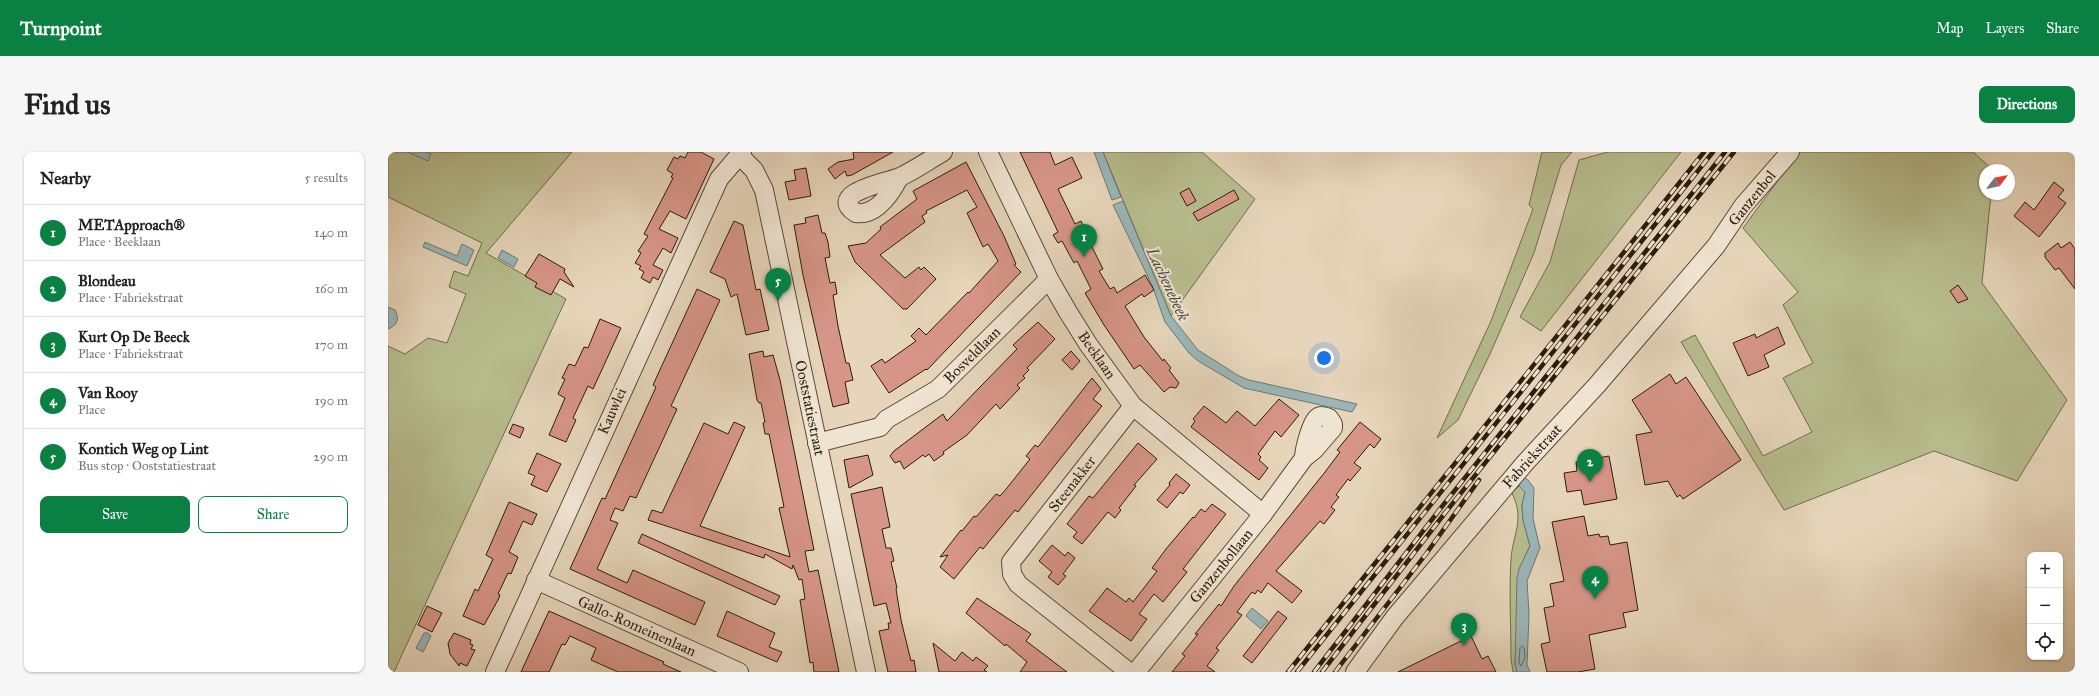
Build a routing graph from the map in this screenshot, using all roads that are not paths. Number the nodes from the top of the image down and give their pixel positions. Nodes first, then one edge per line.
1 (943, 152) edge
2 (988, 152) edge
3 (1790, 152) edge
4 (741, 154) edge
5 (899, 178) dead end
6 (1716, 246) joint
7 (1049, 278) junction
8 (1133, 406) junction
9 (816, 437) junction
10 (1304, 458) dead end
11 (1263, 514) junction
12 (536, 580) junction
13 (495, 672) edge
14 (739, 672) edge
15 (866, 672) edge
16 (1129, 672) edge
17 (1136, 672) edge
18 (1356, 672) edge

1 - 5 street
2 - 7 street, Beeklaan
3 - 6 street, Ganzenbol
4 - 9 street, Ooststatiestraat
4 - 12 street, Kauwlei
6 - 18 street, Fabriekstraat
7 - 8 street, Beeklaan
7 - 9 street, Bosveldlaan
8 - 11 street, Beeklaan
8 - 16 street, Steenakker
9 - 15 street, Ooststatiestraat
10 - 11 street, Ganzenbollaan
11 - 17 street, Ganzenbollaan
12 - 13 street, Kauwlei
12 - 14 street, Gallo-Romeinenlaan

